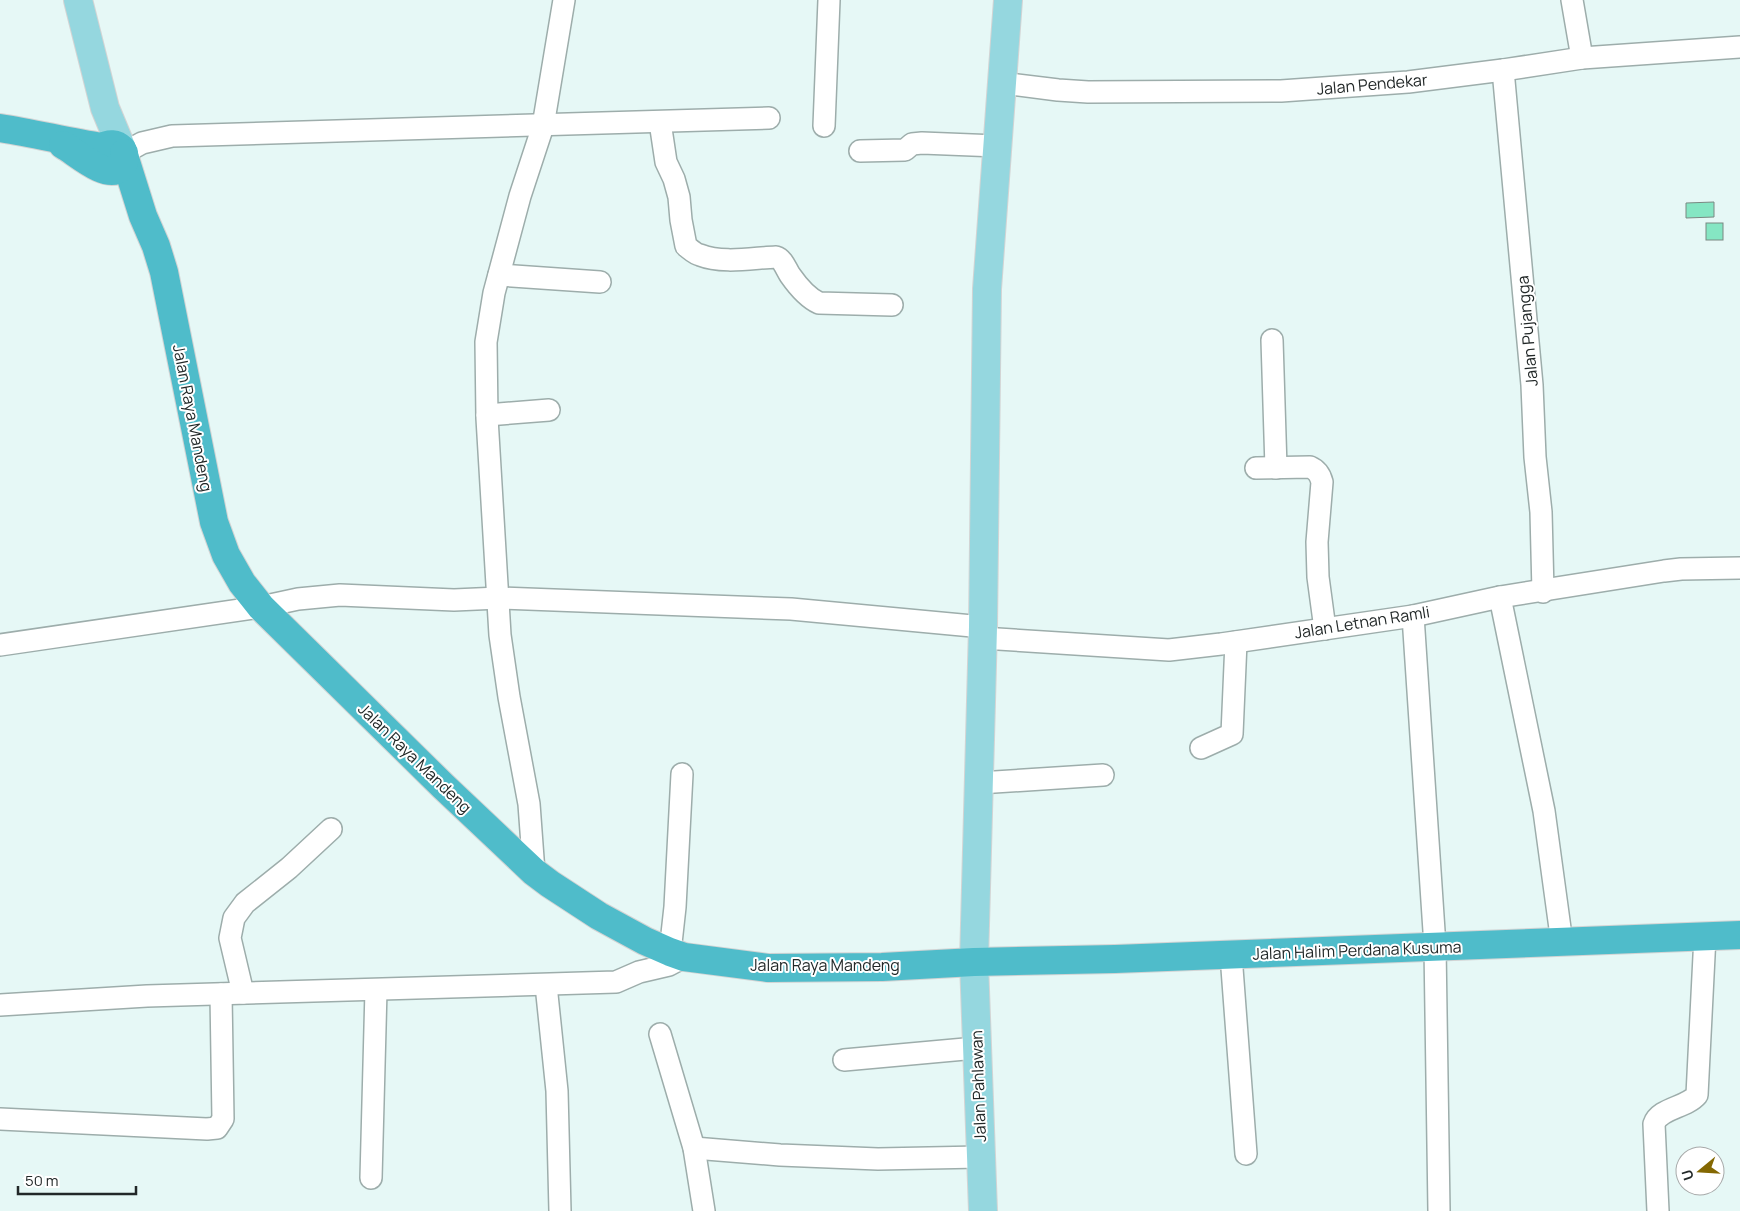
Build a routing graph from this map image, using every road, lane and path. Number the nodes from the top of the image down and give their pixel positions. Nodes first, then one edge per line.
1 (78, 0) edge
2 (564, 0) edge
3 (829, 0) edge
4 (1008, 0) edge
5 (1572, 0) edge
6 (1740, 46) edge
7 (1582, 58) junction
8 (1503, 70) junction
9 (1002, 83) junction
10 (769, 118) dead end
11 (660, 122) junction
12 (543, 126) junction
13 (824, 126) dead end
14 (0, 128) edge
15 (997, 146) junction
16 (860, 151) dead end
17 (113, 155) junction
18 (499, 275) junction
19 (600, 282) dead end
20 (892, 305) dead end
21 (1272, 340) dead end
22 (549, 410) dead end
23 (487, 415) junction
24 (1740, 568) edge
25 (1543, 592) junction
26 (1500, 597) junction
27 (499, 598) junction
28 (261, 608) junction
29 (1413, 616) junction
30 (1326, 629) junction
31 (983, 632) junction
32 (1236, 642) junction
33 (0, 645) edge
34 (1201, 748) dead end
35 (682, 774) dead end
36 (1103, 775) dead end
37 (979, 783) junction
38 (331, 829) dead end
39 (534, 872) junction
40 (1740, 934) edge
41 (1705, 936) junction
42 (1562, 943) junction
43 (1435, 946) junction
44 (677, 955) junction
45 (1231, 955) junction
46 (974, 962) junction
47 (546, 985) junction
48 (376, 990) junction
49 (221, 994) junction
50 (243, 994) junction
51 (0, 1005) edge
52 (660, 1034) dead end
53 (976, 1048) junction
54 (844, 1060) dead end
55 (0, 1119) edge
56 (694, 1148) junction
57 (1246, 1154) dead end
58 (980, 1157) junction
59 (371, 1178) dead end
60 (560, 1211) edge
61 (704, 1211) edge
62 (983, 1211) edge
63 (1439, 1211) edge
64 (1658, 1211) edge

1 - 17 main road
2 - 12 street
3 - 13 street
4 - 9 main road, Jalan Pahlawan
5 - 7 street
6 - 7 street, Jalan Pendekar
7 - 8 street, Jalan Pendekar
8 - 9 street, Jalan Pendekar
8 - 25 street, Jalan Pujangga
9 - 15 main road, Jalan Pahlawan
10 - 11 street
11 - 12 street
11 - 20 street
12 - 17 street
12 - 18 street
14 - 17 highway
15 - 16 street
15 - 31 main road, Jalan Pahlawan
17 - 28 highway, Jalan Raya Mandeng
18 - 19 street
18 - 23 street
21 - 30 street
22 - 23 street
23 - 27 street
24 - 25 street, Jalan Letnan Ramli
25 - 26 street, Jalan Letnan Ramli
26 - 29 street, Jalan Letnan Ramli
26 - 42 street
27 - 28 street, Jalan Letnan Ramli
27 - 31 street, Jalan Letnan Ramli
27 - 39 street
28 - 33 street, Jalan Letnan Ramli
28 - 39 highway, Jalan Raya Mandeng
29 - 30 street, Jalan Letnan Ramli
29 - 43 street
30 - 32 street, Jalan Letnan Ramli
31 - 32 street, Jalan Letnan Ramli
31 - 37 main road, Jalan Pahlawan
32 - 34 street
35 - 44 street
36 - 37 street
37 - 46 main road, Jalan Pahlawan
38 - 50 street
39 - 44 highway, Jalan Raya Mandeng
40 - 41 highway, Jalan Halim Perdana Kusuma
41 - 42 highway, Jalan Halim Perdana Kusuma
41 - 64 street
42 - 43 highway, Jalan Halim Perdana Kusuma
43 - 45 highway, Jalan Halim Perdana Kusuma
43 - 63 street
44 - 46 highway, Jalan Raya Mandeng
44 - 47 street
45 - 46 highway, Jalan Halim Perdana Kusuma
45 - 57 street
46 - 53 main road, Jalan Pahlawan
47 - 48 street
47 - 60 street
48 - 50 street
48 - 59 street
49 - 50 street
49 - 51 street
49 - 55 street
52 - 56 street
53 - 54 street
53 - 58 main road, Jalan Pahlawan
56 - 58 street
56 - 61 street
58 - 62 main road, Jalan Pahlawan

